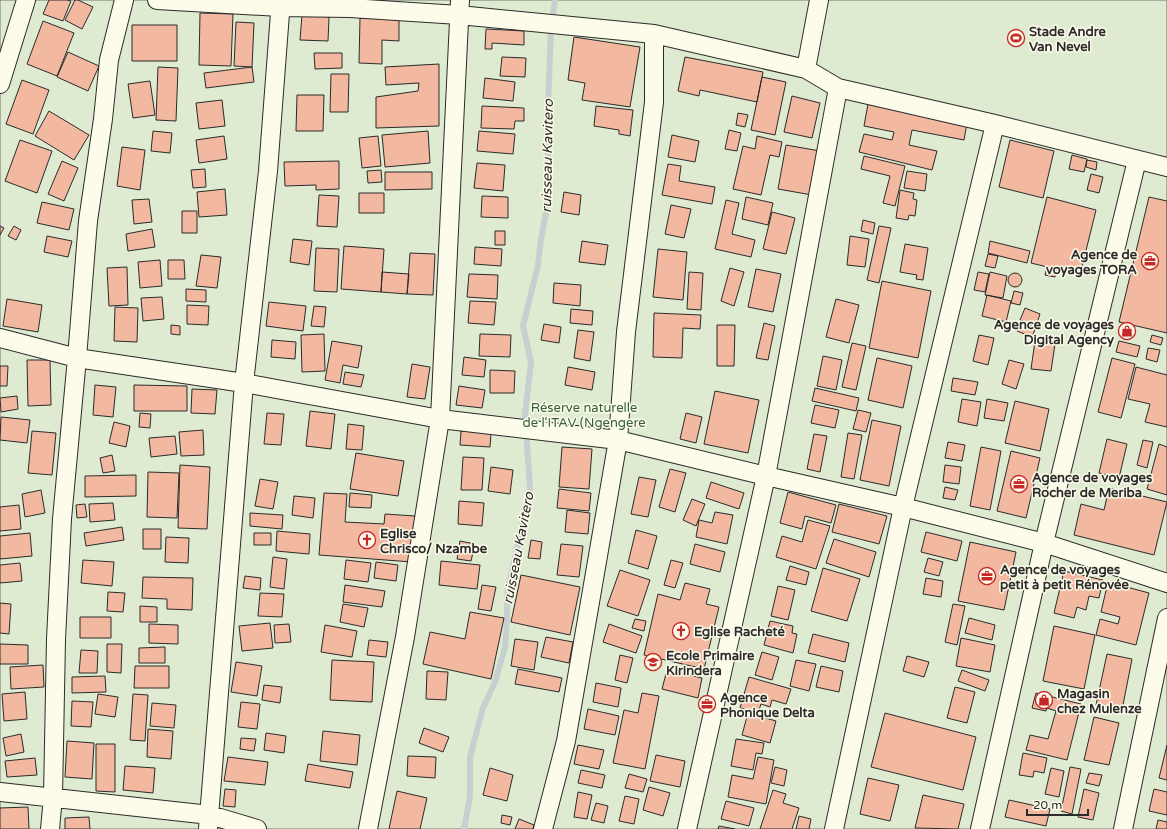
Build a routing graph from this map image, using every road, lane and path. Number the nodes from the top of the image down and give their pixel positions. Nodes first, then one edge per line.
1 (26, 0) edge
2 (124, 0) edge
3 (157, 0) edge
4 (819, 0) edge
5 (281, 4) edge
6 (459, 7) edge
7 (654, 34) junction
8 (806, 69) junction
9 (0, 84) edge
10 (838, 88) junction
11 (995, 124) junction
12 (1137, 160) junction
13 (1167, 167) edge
14 (0, 338) edge
15 (77, 358) junction
16 (244, 382) junction
17 (440, 419) junction
18 (618, 440) junction
19 (766, 476) junction
20 (903, 507) junction
21 (1044, 543) junction
22 (1167, 583) edge
23 (1167, 618) edge
24 (0, 792) edge
25 (53, 797) junction
26 (209, 822) edge
27 (50, 829) edge
28 (257, 829) edge
29 (368, 829) edge
30 (543, 829) edge
31 (687, 829) edge
32 (834, 829) edge
33 (980, 829) edge
34 (1123, 829) edge

1 - 9 street
2 - 15 street
3 - 5 street
4 - 8 street
5 - 6 street
5 - 16 street
6 - 7 street
6 - 17 street
7 - 8 street
7 - 18 street
8 - 10 street
10 - 11 street
10 - 19 street
11 - 12 street
11 - 20 street
12 - 13 street
12 - 21 street
14 - 15 street
15 - 16 street
15 - 25 street
16 - 17 street
16 - 26 street
17 - 18 street
17 - 29 street
18 - 19 street
18 - 30 street
19 - 20 street
19 - 31 street
20 - 21 street
20 - 32 street
21 - 22 street
21 - 33 street
23 - 34 street
24 - 25 street
25 - 26 street
25 - 27 street
26 - 28 street

